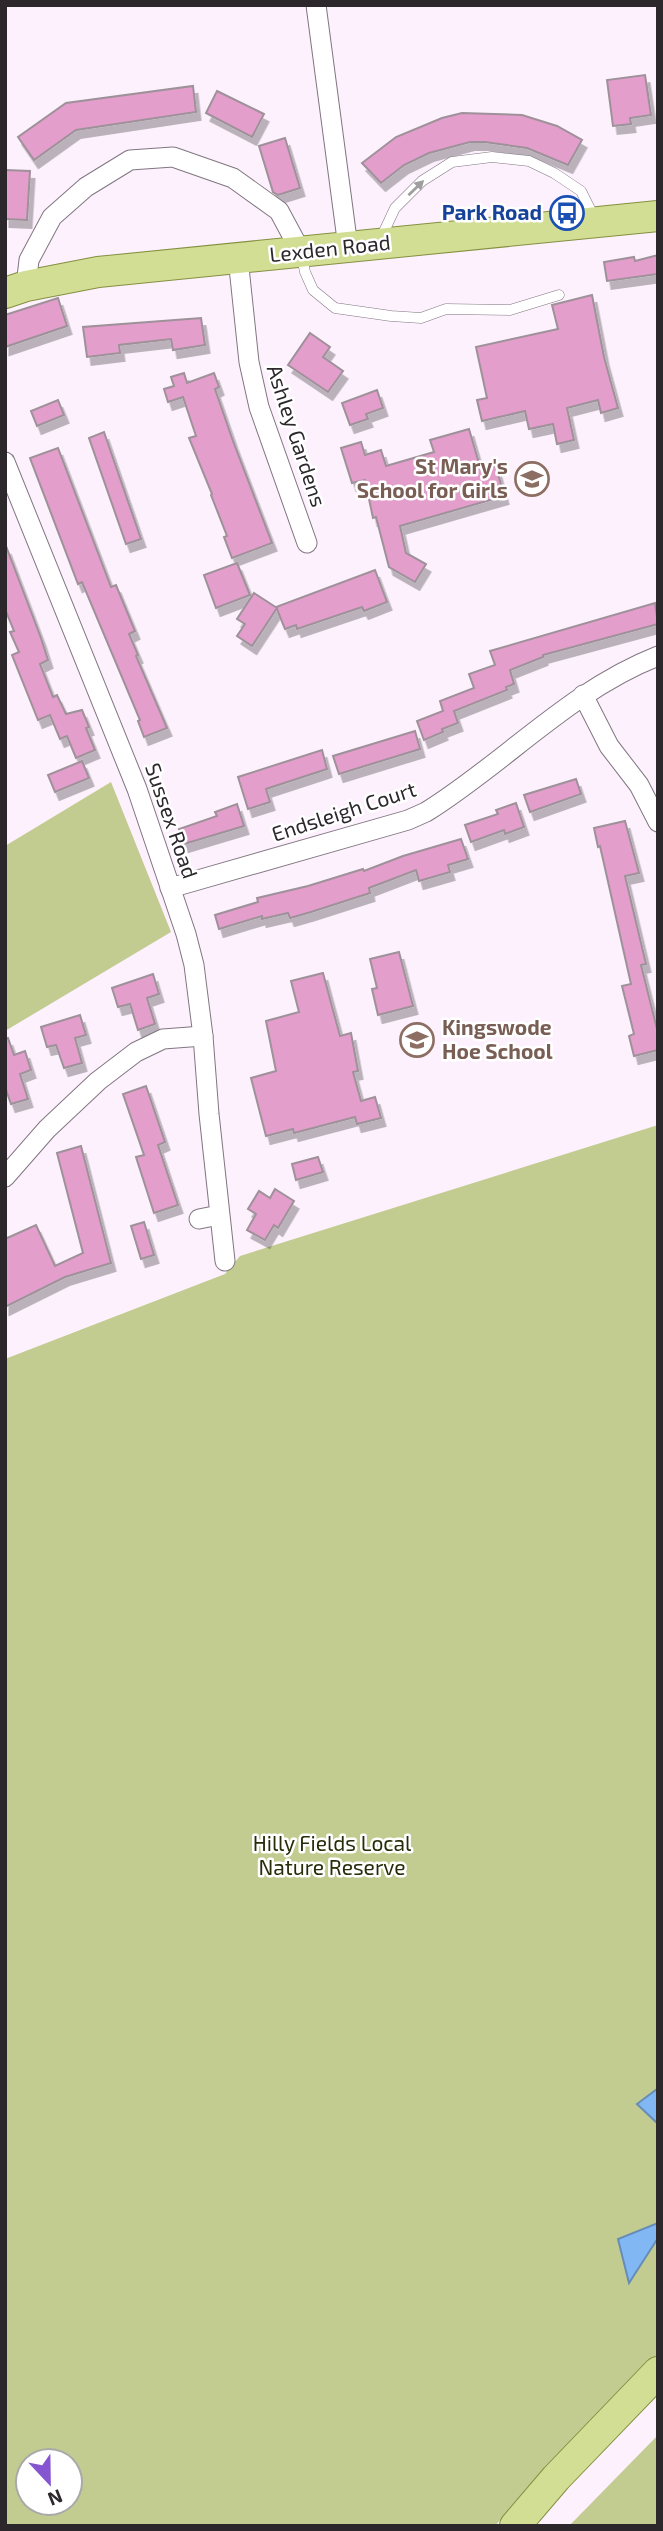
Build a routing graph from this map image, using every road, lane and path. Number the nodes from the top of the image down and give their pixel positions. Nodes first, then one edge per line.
1 (316, 5) edge
2 (658, 216) edge
3 (597, 222) junction
4 (379, 243) junction
5 (348, 247) junction
6 (301, 252) junction
7 (238, 258) junction
8 (15, 290) edge
9 (559, 295) dead end
10 (5, 462) edge
11 (307, 543) dead end
12 (658, 656) edge
13 (583, 695) junction
14 (658, 822) edge
15 (170, 888) junction
16 (203, 1036) junction
17 (5, 1177) edge
18 (219, 1215) junction
19 (199, 1219) dead end
20 (225, 1261) dead end
21 (658, 2372) edge
22 (515, 2526) edge

1 - 5 street
2 - 3 main road, Lexden Road
3 - 4 main road, Lexden Road
4 -> 3 lane
4 - 5 main road, Lexden Road
5 - 6 main road, Lexden Road
6 - 7 main road, Lexden Road
6 - 8 street
6 - 9 lane
7 - 8 main road, Lexden Road
7 - 11 street, Ashley Gardens
10 - 15 street, Sussex Road
12 - 13 street, Endsleigh Court
13 - 14 street
13 - 15 street, Endsleigh Court
15 - 16 street, Sussex Road
16 - 17 street
16 - 18 street, Sussex Road
18 - 19 street
18 - 20 street, Sussex Road
21 - 22 main road

